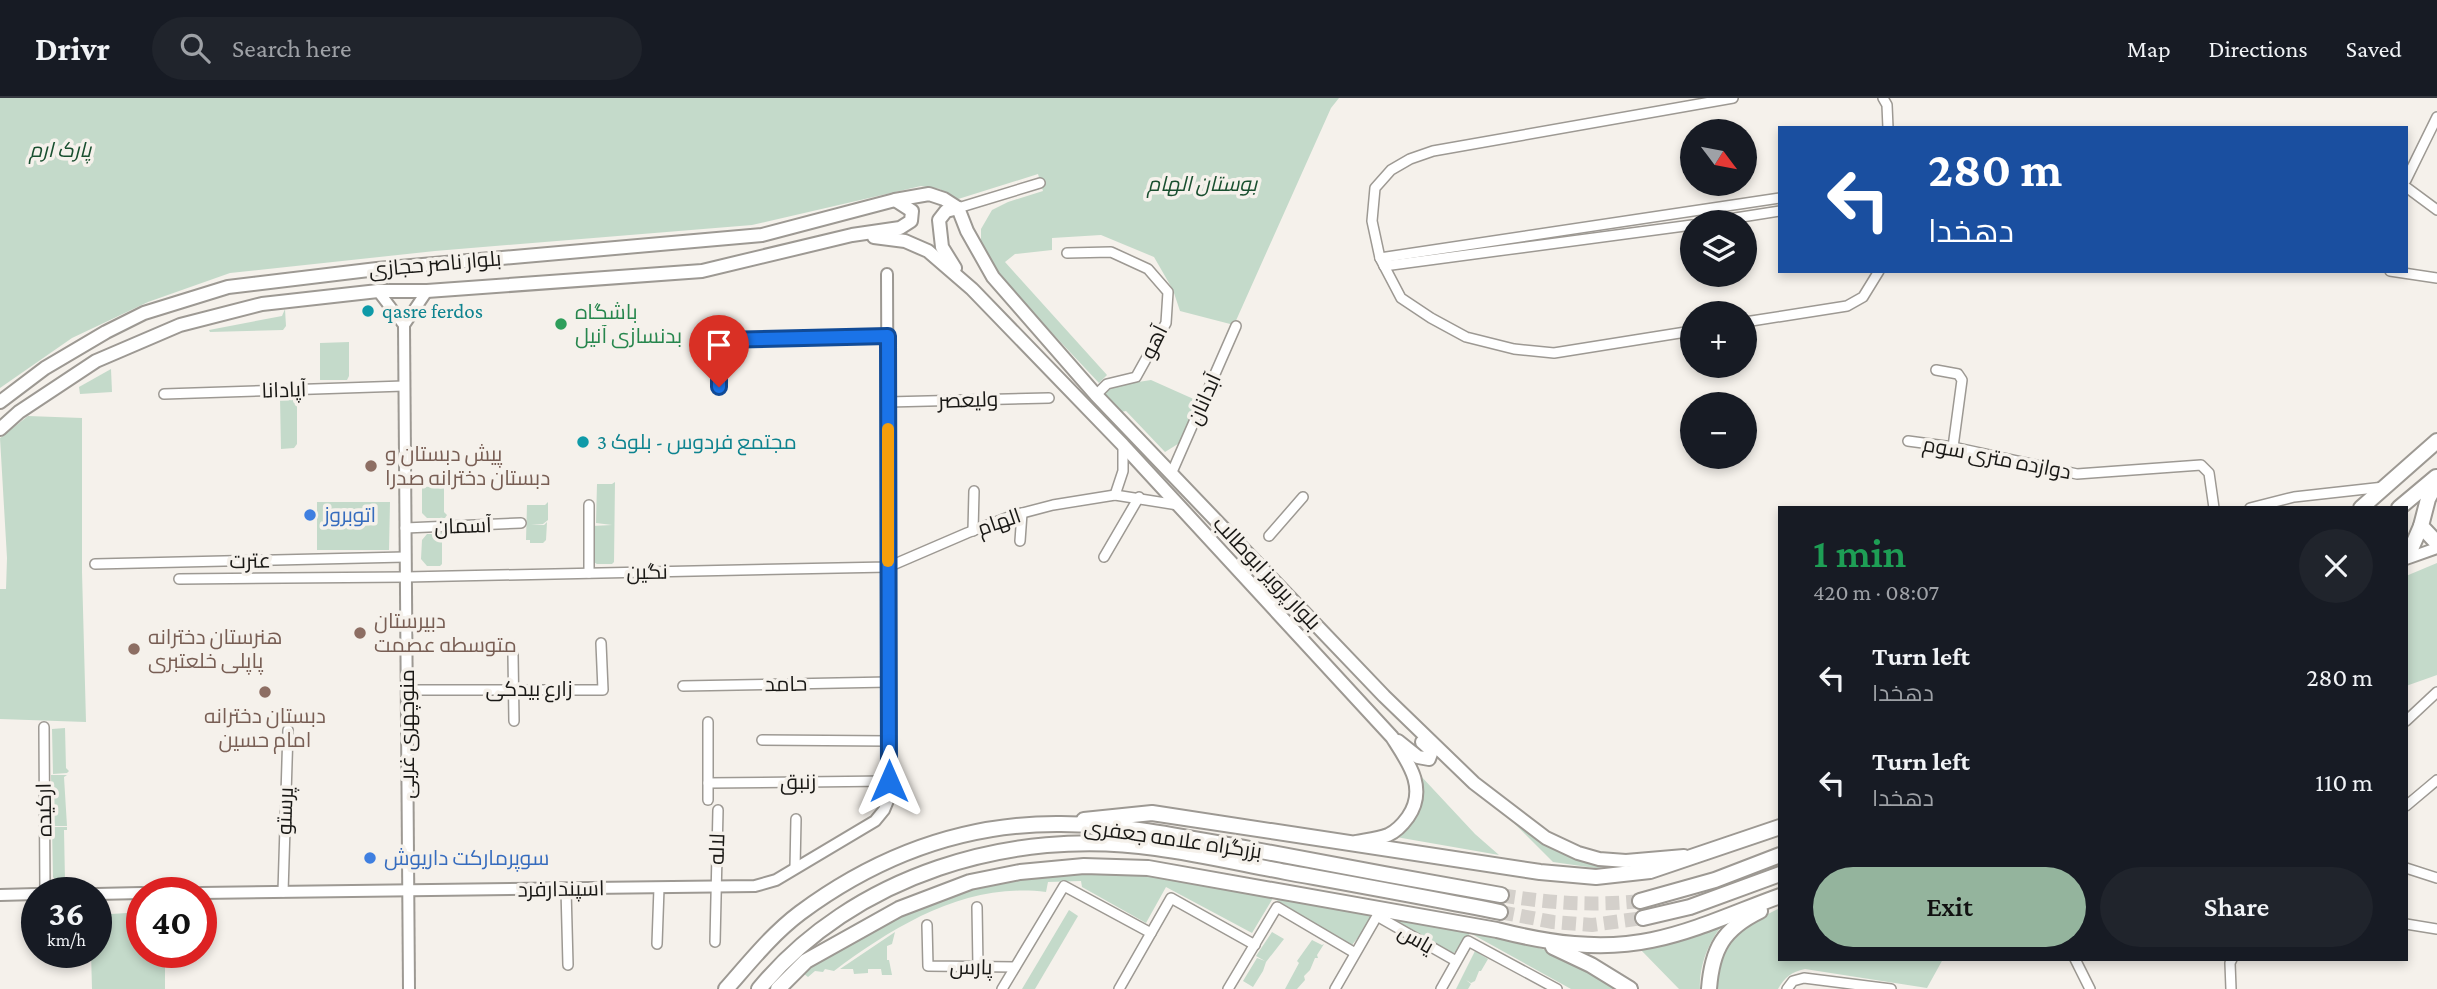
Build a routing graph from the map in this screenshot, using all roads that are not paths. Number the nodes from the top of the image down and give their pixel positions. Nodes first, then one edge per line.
1 (1733, 98) edge
2 (1883, 98) edge
3 (2437, 117) edge
4 (1888, 126) edge
5 (2408, 176) edge
6 (1040, 183) dead end
7 (2408, 189) edge
8 (1778, 198) edge
9 (895, 200) junction
10 (958, 208) junction
11 (1778, 211) edge
12 (2437, 211) edge
13 (1668, 214) junction
14 (1757, 215) edge
15 (1650, 216) junction
16 (1680, 227) edge
17 (1669, 229) junction
18 (1651, 232) junction
19 (852, 235) junction
20 (1067, 253) dead end
21 (1382, 262) junction
22 (1878, 273) edge
23 (2403, 273) edge
24 (887, 274) dead end
25 (2437, 278) edge
26 (972, 289) junction
27 (427, 291) junction
28 (378, 292) junction
29 (1757, 320) edge
30 (404, 325) junction
31 (1236, 326) dead end
32 (1680, 333) edge
33 (888, 336) junction
34 (1936, 370) dead end
35 (404, 386) junction
36 (719, 387) dead end
37 (164, 394) dead end
38 (1096, 395) junction
39 (1049, 398) dead end
40 (0, 402) edge
41 (888, 402) junction
42 (0, 429) edge
43 (1908, 441) dead end
44 (2437, 442) edge
45 (1123, 445) junction
46 (1953, 447) junction
47 (1172, 472) junction
48 (2437, 476) edge
49 (2437, 482) edge
50 (2386, 486) junction
51 (974, 491) dead end
52 (1115, 495) junction
53 (1139, 497) junction
54 (1303, 497) dead end
55 (589, 505) dead end
56 (1179, 506) junction
57 (2214, 506) edge
58 (2258, 506) edge
59 (2363, 506) edge
60 (2401, 506) edge
61 (1022, 513) junction
62 (521, 523) dead end
63 (2421, 527) junction
64 (405, 528) junction
65 (973, 530) junction
66 (1269, 536) dead end
67 (1020, 541) dead end
68 (2437, 546) edge
69 (2408, 555) edge
70 (1104, 556) dead end
71 (2408, 556) edge
72 (405, 557) junction
73 (95, 564) dead end
74 (888, 567) junction
75 (589, 573) junction
76 (406, 577) junction
77 (179, 579) dead end
78 (601, 643) dead end
79 (513, 655) dead end
80 (889, 682) junction
81 (683, 686) dead end
82 (514, 689) junction
83 (406, 690) junction
84 (2437, 692) edge
85 (1384, 696) junction
86 (2408, 719) edge
87 (514, 721) dead end
88 (708, 722) dead end
89 (44, 727) dead end
90 (288, 730) dead end
91 (1392, 737) junction
92 (762, 740) dead end
93 (889, 741) junction
94 (2437, 780) edge
95 (889, 781) junction
96 (708, 783) junction
97 (708, 800) dead end
98 (2408, 804) edge
99 (718, 810) dead end
100 (796, 819) dead end
101 (1062, 824) junction
102 (1778, 828) edge
103 (1349, 844) junction
104 (1704, 854) junction
105 (1778, 856) edge
106 (795, 868) junction
107 (2408, 869) edge
108 (1778, 875) edge
109 (46, 877) edge
110 (2437, 878) edge
111 (716, 887) junction
112 (659, 888) junction
113 (566, 889) junction
114 (408, 890) junction
115 (217, 892) edge
116 (283, 892) junction
117 (21, 894) edge
118 (0, 895) edge
119 (1501, 895) tunnel mouth
120 (1778, 897) edge
121 (1640, 901) tunnel mouth
122 (1778, 904) edge
123 (977, 907) dead end
124 (1500, 912) tunnel mouth
125 (1643, 918) tunnel mouth
126 (927, 925) dead end
127 (2408, 925) edge
128 (2437, 929) edge
129 (1150, 933) junction
130 (1542, 941) junction
131 (715, 942) dead end
132 (657, 944) dead end
133 (1255, 945) junction
134 (1355, 953) junction
135 (1456, 961) junction
136 (2076, 961) edge
137 (2231, 961) edge
138 (568, 965) dead end
139 (978, 967) junction
140 (1014, 967) junction
141 (1554, 988) edge
142 (409, 989) edge
143 (726, 989) edge
144 (759, 989) edge
145 (778, 989) edge
146 (1002, 989) edge
147 (1119, 989) edge
148 (1228, 989) edge
149 (1335, 989) edge
150 (1441, 989) edge
151 (1630, 989) edge
152 (1709, 989) edge
153 (1787, 989) edge
154 (1891, 989) edge
155 (2090, 989) edge
156 (2231, 989) edge

1 - 21 street
2 - 4 street
3 - 5 street
6 - 10 street
7 - 12 street
8 - 13 street
9 - 10 main road
9 - 19 main road
9 - 40 main road, بلوار ناصر حجازی
10 - 26 main road
10 - 38 main road, بلوار پرویز ابوطالب
11 - 14 street
13 - 15 street
13 - 17 street
15 - 18 street
15 - 21 street
16 - 17 street
17 - 18 street
18 - 21 street
19 - 26 main road, بلوار پرویز ابوطالب
19 - 27 main road, بلوار ناصر حجازی
20 - 38 street, آهو
21 - 32 street
22 - 29 street
23 - 25 street
24 - 33 street
26 - 45 main road, بلوار پرویز ابوطالب
27 - 28 main road, بلوار ناصر حجازی
27 - 30 street
28 - 30 street
28 - 42 main road, بلوار ناصر حجازی
30 - 35 street, منوچهری غربی
31 - 47 street, آبدانان
33 - 36 street
33 - 41 street
34 - 46 street
35 - 37 street, آپادانا
35 - 64 street, منوچهری غربی
38 - 47 main road, بلوار پرویز ابوطالب
39 - 41 street, ولیعصر
41 - 74 street
43 - 46 street, دوازده متری سوم
44 - 50 highway
45 - 52 street
45 - 56 main road, بلوار پرویز ابوطالب
46 - 57 street, دوازده متری سوم
47 - 85 main road, بلوار پرویز ابوطالب
48 - 60 highway
49 - 63 highway
50 - 58 street
50 - 59 highway
51 - 65 street
52 - 53 street, الهام
52 - 61 street, الهام
53 - 56 street, الهام
53 - 70 street
54 - 66 street
55 - 75 street
56 - 91 main road, بلوار پرویز ابوطالب
61 - 65 street, الهام
61 - 67 street
62 - 64 street, آسمان
63 - 68 highway
63 - 69 highway
64 - 72 street, منوچهری غربی
65 - 74 street, الهام
68 - 71 street
72 - 73 street, عترت
72 - 76 street, منوچهری غربی
74 - 75 street, نگین
74 - 80 street
75 - 76 street, نگین
76 - 77 street, نگین
76 - 83 street, منوچهری غربی
78 - 82 street, زارع بیدکی
79 - 82 street
80 - 81 street, حامد
80 - 93 street
82 - 83 street, زارع بیدکی
82 - 87 street
83 - 114 street, منوچهری غربی
84 - 86 street
85 - 91 main road
85 - 104 main road, بلوار پرویز ابوطالب
88 - 96 street
89 - 109 street, ارکیده
90 - 116 street, پرستو
91 - 103 main road, بلوار پرویز ابوطالب
92 - 93 street
93 - 95 street
94 - 98 street
95 - 96 street, زنبق
95 - 106 street, اسپندارفرد
96 - 97 street
99 - 111 street, لاله
100 - 106 street
101 - 103 highway
101 - 119 highway, بزرگراه علامه جعفری
101 - 143 highway, بزرگراه علامه جعفری
102 - 104 highway
103 - 104 highway
105 - 121 highway
106 - 111 street, اسپندارفرد
107 - 110 street
108 - 125 highway
111 - 112 street, اسپندارفرد
111 - 131 street, لاله
112 - 113 street, اسپندارفرد
112 - 132 street
113 - 114 street, اسپندارفرد
113 - 138 street
114 - 116 street, اسپندارفرد
114 - 142 street, منوچهری غربی
115 - 116 street, اسپندارفرد
117 - 118 street
120 - 130 highway
122 - 152 highway
123 - 139 street
124 - 144 highway, بزرگراه علامه جعفری
126 - 139 street, پارس
127 - 128 street
129 - 133 street
129 - 140 street
129 - 147 street
130 - 145 highway
130 - 151 highway
133 - 134 street
133 - 148 street
134 - 135 street, یاس
134 - 149 street
135 - 141 street
135 - 150 street
136 - 155 street
137 - 156 street
139 - 140 street, پارس
140 - 146 street
153 - 154 street

